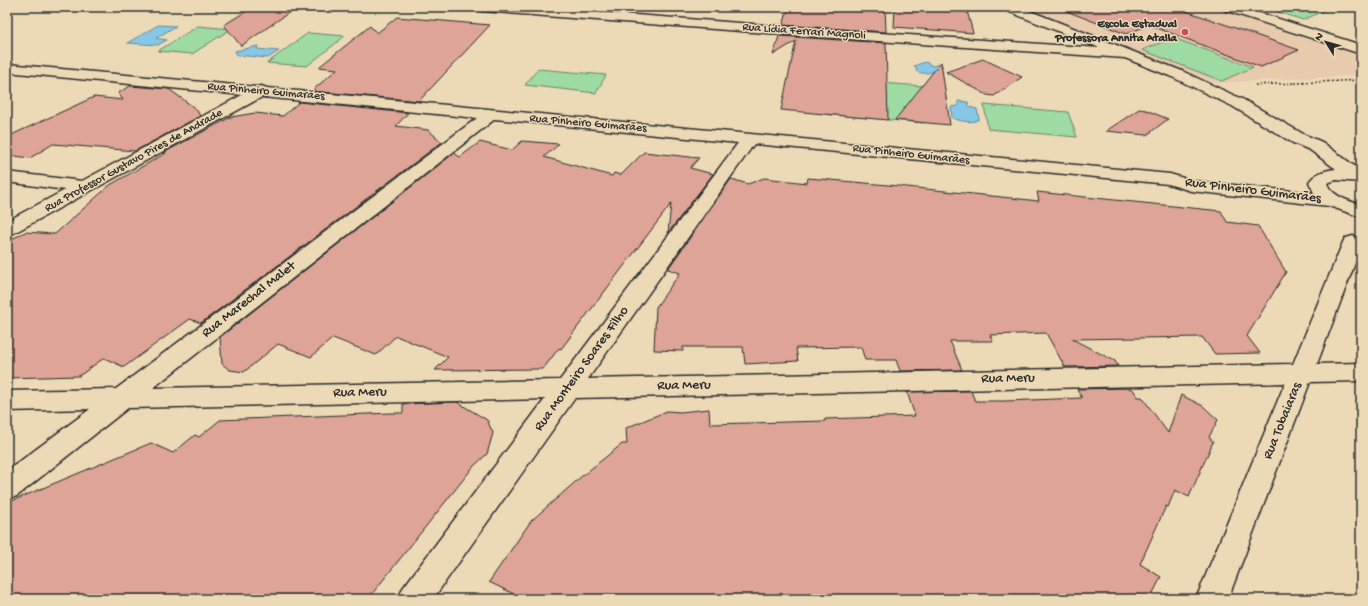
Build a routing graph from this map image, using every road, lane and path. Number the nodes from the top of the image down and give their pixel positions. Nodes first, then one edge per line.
1 (482, 7) edge
2 (1009, 7) edge
3 (1228, 7) edge
4 (1361, 50) edge
5 (1126, 54) junction
6 (7, 68) edge
7 (1361, 80) edge
8 (1253, 86) dead end
9 (261, 91) junction
10 (492, 114) junction
11 (750, 138) junction
12 (1300, 139) junction
13 (7, 177) edge
14 (1360, 178) edge
15 (1170, 179) junction
16 (1322, 181) junction
17 (86, 187) junction
18 (1348, 207) edge
19 (7, 230) edge
20 (1357, 241) edge
21 (1361, 372) edge
22 (1302, 373) junction
23 (567, 389) junction
24 (123, 398) junction
25 (7, 401) edge
26 (7, 487) edge
27 (414, 599) edge
28 (1212, 599) edge

1 - 5 street, Rua Lídia Ferrari Magnoli
2 - 5 street
3 - 4 street
5 - 12 street
6 - 9 street, Rua Pinheiro Guimarães
7 - 8 path
9 - 10 street, Rua Pinheiro Guimarães
9 - 17 street, Rua Professor Gustavo Pires de Andrade
10 - 11 street, Rua Pinheiro Guimarães
10 - 24 street, Rua Marechal Malet
11 - 15 street, Rua Pinheiro Guimarães
11 - 23 street, Rua Monteiro Soares Filho
12 - 14 street
12 - 16 street
13 - 17 street
14 - 16 street, Rua Pinheiro Guimarães
15 - 16 street, Rua Pinheiro Guimarães
15 - 18 street, Rua Pinheiro Guimarães
16 - 18 street
17 - 19 street, Rua Professor Gustavo Pires de Andrade
18 - 20 street, Rua Tobaiaras
20 - 22 street, Rua Tobaiaras
21 - 22 street, Rua Meru
22 - 23 street, Rua Meru
22 - 28 street, Rua Tobaiaras
23 - 24 street, Rua Meru
23 - 27 street, Rua Monteiro Soares Filho
24 - 25 street, Rua Meru
24 - 26 street, Rua Marechal Malet

